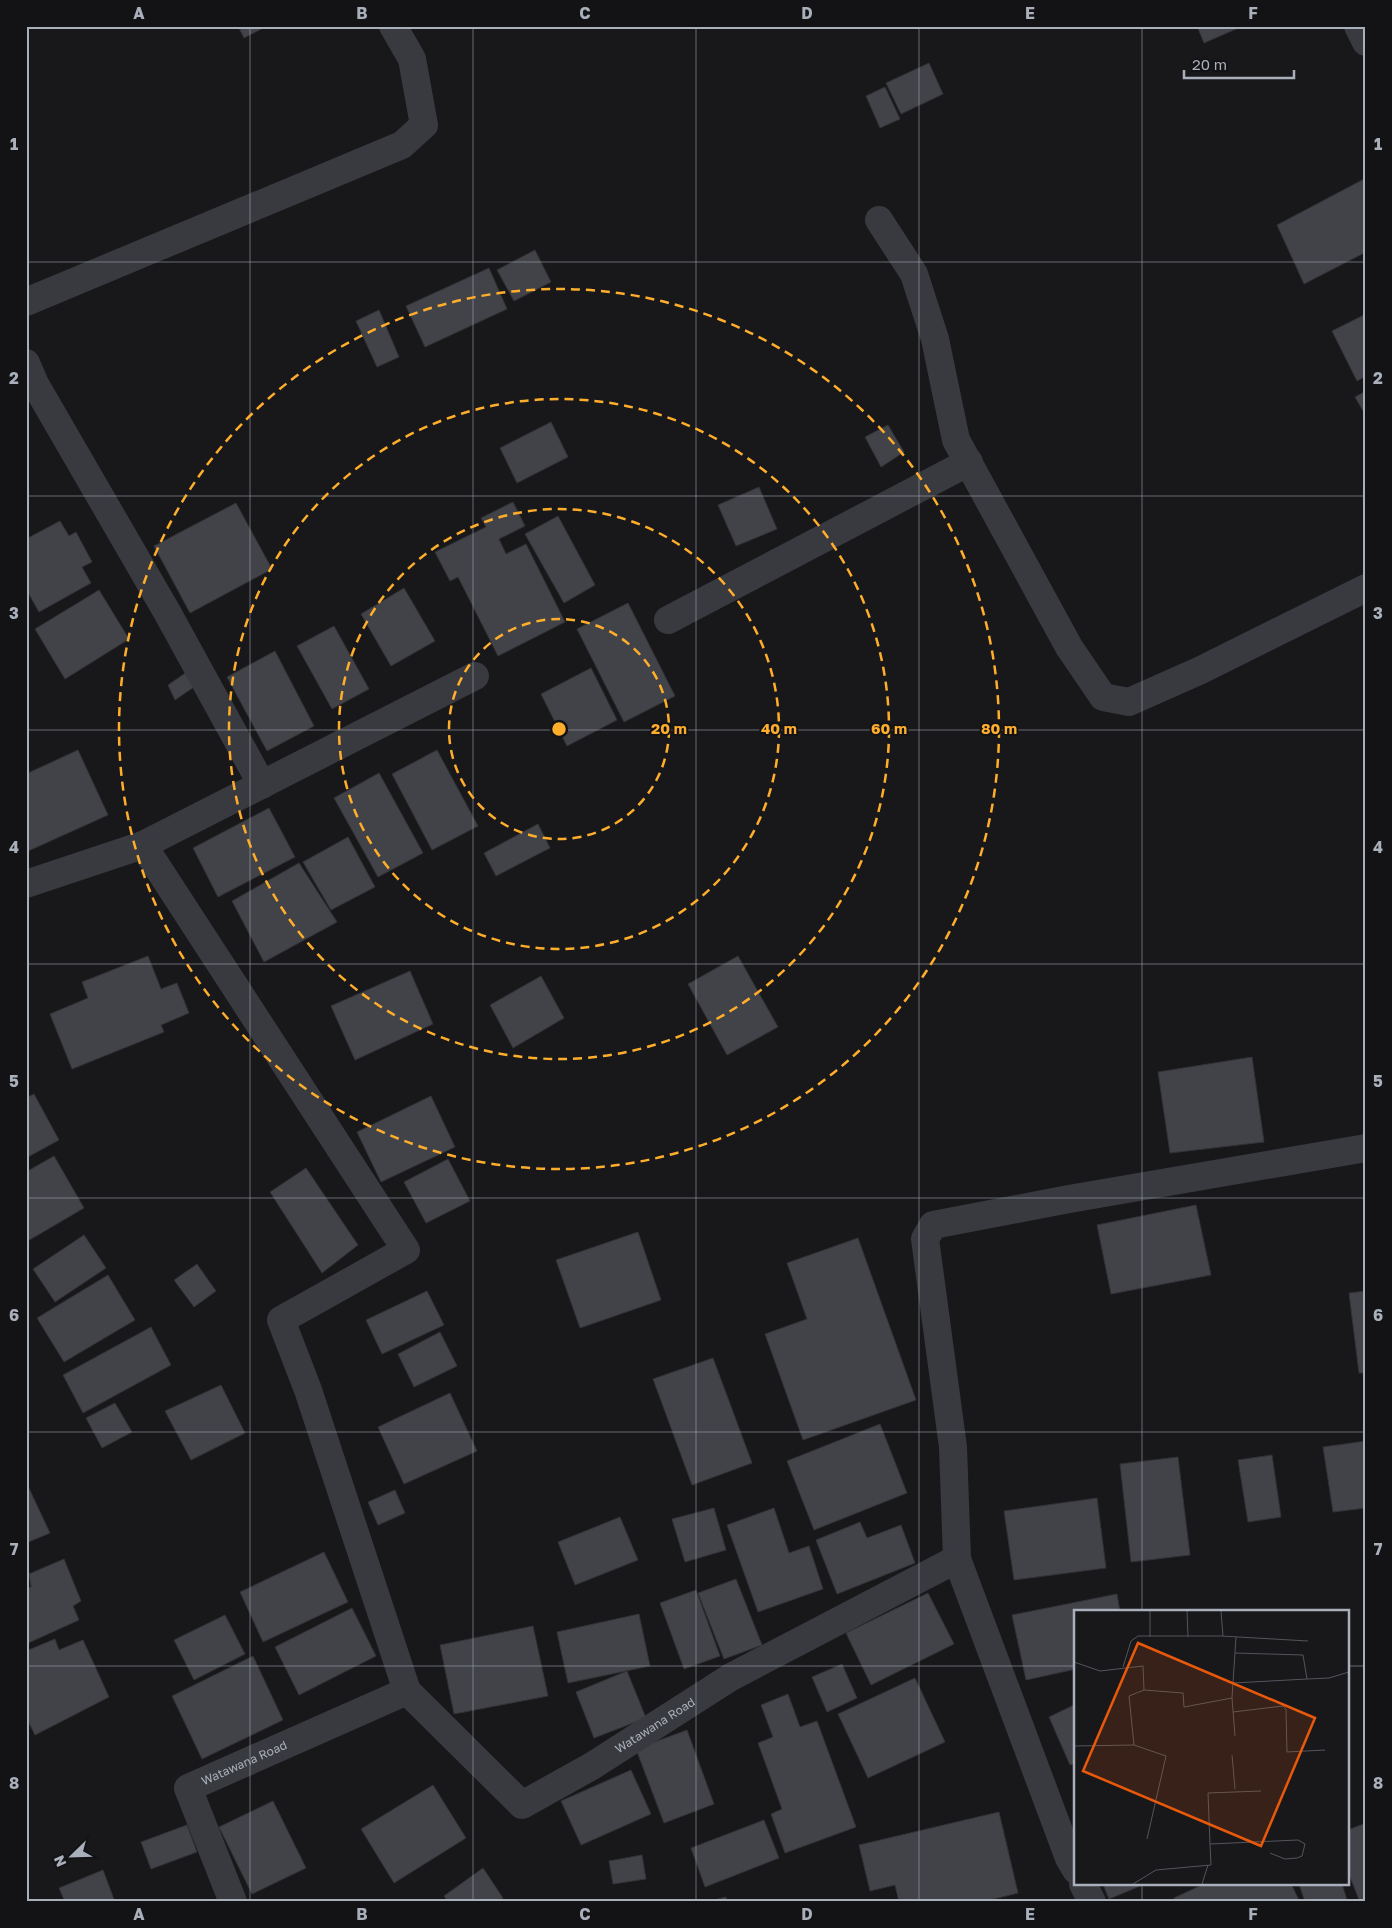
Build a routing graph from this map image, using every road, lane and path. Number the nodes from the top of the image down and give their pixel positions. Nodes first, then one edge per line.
1 (393, 26) edge
2 (1358, 26) edge
3 (1366, 42) edge
4 (879, 220) dead end
5 (26, 302) edge
6 (26, 363) edge
7 (969, 462) junction
8 (1366, 588) edge
9 (668, 620) dead end
10 (475, 676) dead end
11 (262, 785) junction
12 (143, 845) junction
13 (26, 884) edge
14 (1366, 1148) edge
15 (956, 1559) junction
16 (406, 1692) junction
17 (1074, 1867) edge
18 (1084, 1886) edge
19 (233, 1902) edge
20 (1092, 1902) edge

1 - 5 street
2 - 3 street
4 - 7 street
6 - 11 street
7 - 8 street
7 - 9 street
10 - 11 street
11 - 12 street
12 - 13 street
12 - 16 street
14 - 15 street
15 - 16 street, Watawana Road
15 - 17 street
16 - 19 street, Watawana Road
18 - 20 street

